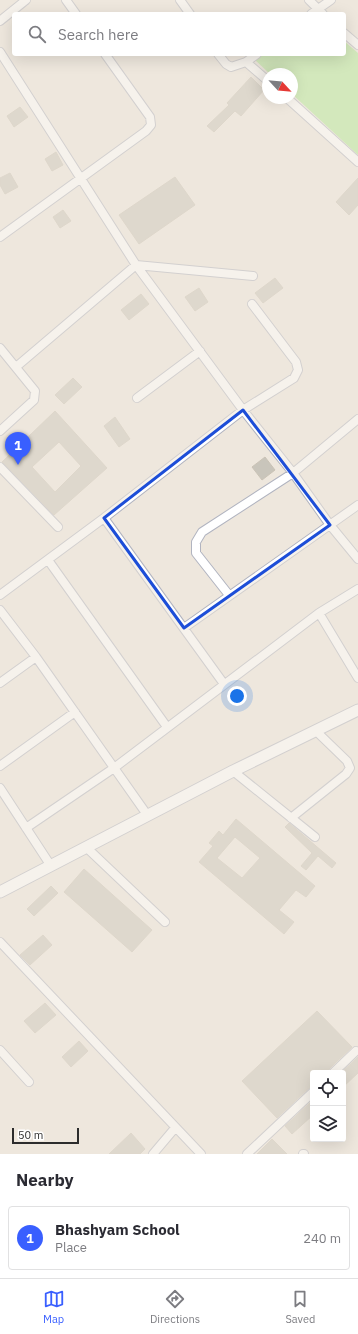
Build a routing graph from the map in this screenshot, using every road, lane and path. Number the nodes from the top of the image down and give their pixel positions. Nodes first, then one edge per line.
1 (26, 0) edge
2 (66, 0) edge
3 (180, 0) edge
4 (309, 0) edge
5 (331, 0) edge
6 (75, 12) edge
7 (189, 12) edge
8 (317, 12) edge
9 (0, 21) edge
10 (346, 35) edge
11 (358, 45) edge
12 (0, 52) edge
13 (106, 56) edge
14 (220, 56) edge
15 (254, 56) edge
16 (246, 62) junction
17 (262, 76) edge
18 (294, 104) edge
19 (358, 162) edge
20 (82, 178) junction
21 (0, 237) edge
22 (136, 265) junction
23 (253, 276) dead end
24 (252, 304) dead end
25 (0, 348) edge
26 (200, 351) junction
27 (16, 367) junction
28 (137, 398) dead end
29 (243, 410) junction
30 (358, 419) edge
31 (0, 431) edge
32 (0, 467) edge
33 (293, 473) junction
34 (358, 505) edge
35 (104, 518) junction
36 (330, 525) junction
37 (58, 527) dead end
38 (358, 559) edge
39 (48, 560) junction
40 (358, 589) edge
41 (0, 595) edge
42 (229, 595) junction
43 (0, 610) edge
44 (319, 613) junction
45 (184, 628) junction
46 (36, 657) junction
47 (358, 678) edge
48 (0, 683) edge
49 (224, 684) junction
50 (358, 710) edge
51 (75, 712) junction
52 (167, 727) junction
53 (316, 730) junction
54 (0, 766) edge
55 (114, 768) junction
56 (233, 771) junction
57 (0, 788) edge
58 (148, 816) junction
59 (291, 818) junction
60 (26, 828) junction
61 (315, 838) dead end
62 (87, 848) junction
63 (51, 866) junction
64 (0, 892) edge
65 (165, 922) dead end
66 (0, 942) edge
67 (0, 1050) edge
68 (356, 1052) dead end
69 (336, 1070) edge
70 (29, 1082) dead end
71 (310, 1095) edge
72 (175, 1128) junction
73 (154, 1154) edge
74 (201, 1154) edge
75 (247, 1154) edge

1 - 9 street
2 - 6 street
3 - 7 street
4 - 8 street
5 - 8 street
10 - 11 street
12 - 20 street
13 - 20 street
14 - 16 street
15 - 16 street
16 - 17 street
18 - 19 street
20 - 21 street
20 - 22 street
22 - 23 street
22 - 26 street
22 - 27 street
24 - 29 street
25 - 27 street
26 - 28 street
26 - 29 street
27 - 31 street
29 - 33 street
29 - 35 street
30 - 33 street
32 - 37 street
33 - 36 street
33 - 42 street
34 - 36 street
35 - 39 street
35 - 45 street
36 - 38 street
36 - 42 street
39 - 41 street
39 - 52 street
40 - 44 street
42 - 45 street
43 - 46 street
44 - 47 street
44 - 49 street
45 - 49 street
46 - 48 street
46 - 51 street
49 - 52 street
50 - 53 street
51 - 54 street
51 - 55 street
52 - 55 street
53 - 56 street
53 - 59 street
55 - 58 street
55 - 60 street
56 - 58 street
56 - 59 street
57 - 60 street
58 - 62 street
59 - 61 street
60 - 63 street
62 - 63 street
62 - 65 street
63 - 64 street
66 - 72 street
67 - 70 street
68 - 69 street
71 - 75 street
72 - 73 street
72 - 74 street

